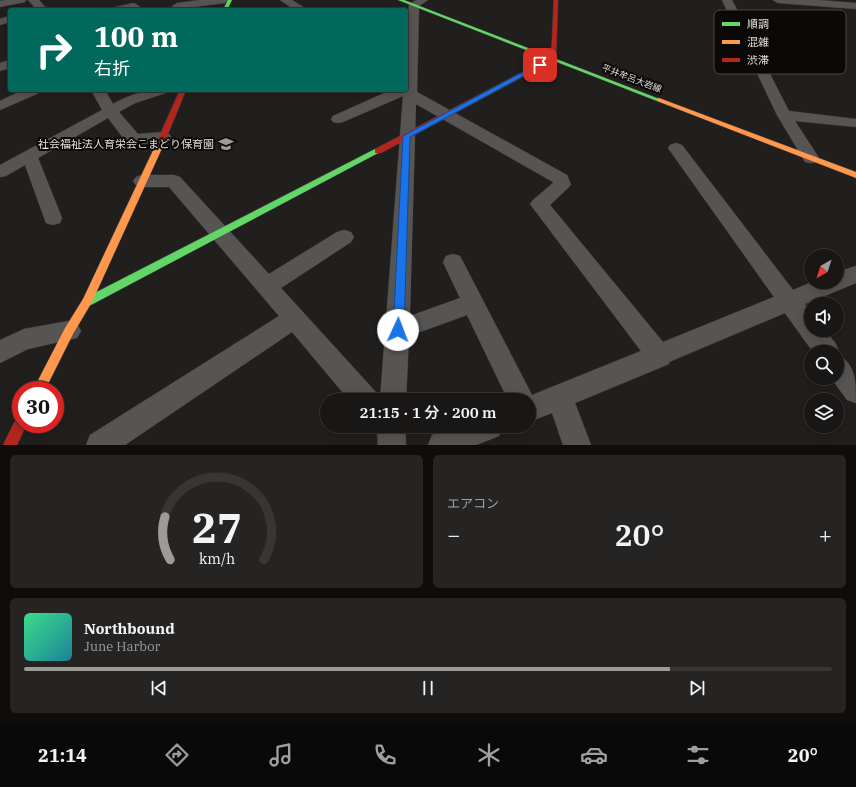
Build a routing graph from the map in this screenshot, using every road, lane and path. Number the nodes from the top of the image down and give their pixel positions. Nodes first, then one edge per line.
1 (21, 0) edge
2 (33, 0) edge
3 (119, 0) edge
4 (225, 0) edge
5 (285, 0) edge
6 (556, 0) edge
7 (727, 0) edge
8 (778, 0) edge
9 (108, 2) dead end
10 (0, 4) edge
11 (173, 5) edge
12 (854, 7) edge
13 (41, 8) edge
14 (125, 8) edge
15 (137, 8) edge
16 (299, 8) edge
17 (411, 9) edge
18 (732, 10) edge
19 (408, 44) edge
20 (554, 58) junction
21 (764, 74) edge
22 (30, 92) edge
23 (99, 92) edge
24 (155, 92) edge
25 (181, 92) edge
26 (402, 92) edge
27 (404, 92) edge
28 (406, 92) edge
29 (0, 106) edge
30 (110, 111) junction
31 (784, 115) junction
32 (447, 116) junction
33 (338, 119) dead end
34 (856, 123) edge
35 (407, 136) junction
36 (163, 137) junction
37 (676, 148) dead end
38 (29, 155) junction
39 (811, 158) junction
40 (0, 172) edge
41 (856, 176) edge
42 (142, 182) junction
43 (53, 218) dead end
44 (221, 233) junction
45 (344, 236) dead end
46 (453, 262) dead end
47 (856, 274) edge
48 (844, 279) edge
49 (267, 286) junction
50 (818, 289) edge
51 (788, 301) junction
52 (87, 302) junction
53 (473, 303) junction
54 (295, 318) junction
55 (398, 330) junction
56 (69, 331) junction
57 (822, 345) edge
58 (0, 352) edge
59 (660, 356) junction
60 (844, 375) edge
61 (44, 381) edge
62 (856, 391) edge
63 (360, 393) edge
64 (394, 393) edge
65 (518, 393) edge
66 (559, 396) junction
67 (536, 406) edge
68 (16, 433) edge
69 (472, 433) edge
70 (10, 445) edge
71 (100, 445) edge
72 (442, 445) edge
73 (577, 445) edge

1 - 10 street
2 - 13 street
3 - 9 street
4 - 11 street
5 - 16 street
6 - 20 street
7 - 18 street
8 - 12 street
14 - 15 street
17 - 19 street
17 - 20 street, 平井牟呂大岩線
20 - 32 street
20 - 39 street, 平井牟呂大岩線
21 - 31 street
22 - 29 street
23 - 30 street
24 - 30 street
25 - 36 street
26 - 33 street
27 - 35 street
28 - 32 street
30 - 36 street
30 - 38 street
31 - 34 street
31 - 39 street
32 - 35 street
32 - 59 street
35 - 44 street
35 - 55 street
36 - 42 street
37 - 51 street
38 - 40 street
38 - 43 street
39 - 41 street, 平井牟呂大岩線
42 - 44 street
42 - 52 street
44 - 49 street
44 - 52 street
45 - 49 street
46 - 53 street
47 - 48 street
49 - 54 street
50 - 51 street
51 - 57 street
51 - 59 street
52 - 56 street
53 - 55 street
53 - 65 street
54 - 63 street
54 - 71 street
55 - 64 street
56 - 58 street
56 - 61 street
59 - 66 street
60 - 62 street
66 - 67 street
66 - 73 street
68 - 70 street
69 - 72 street

